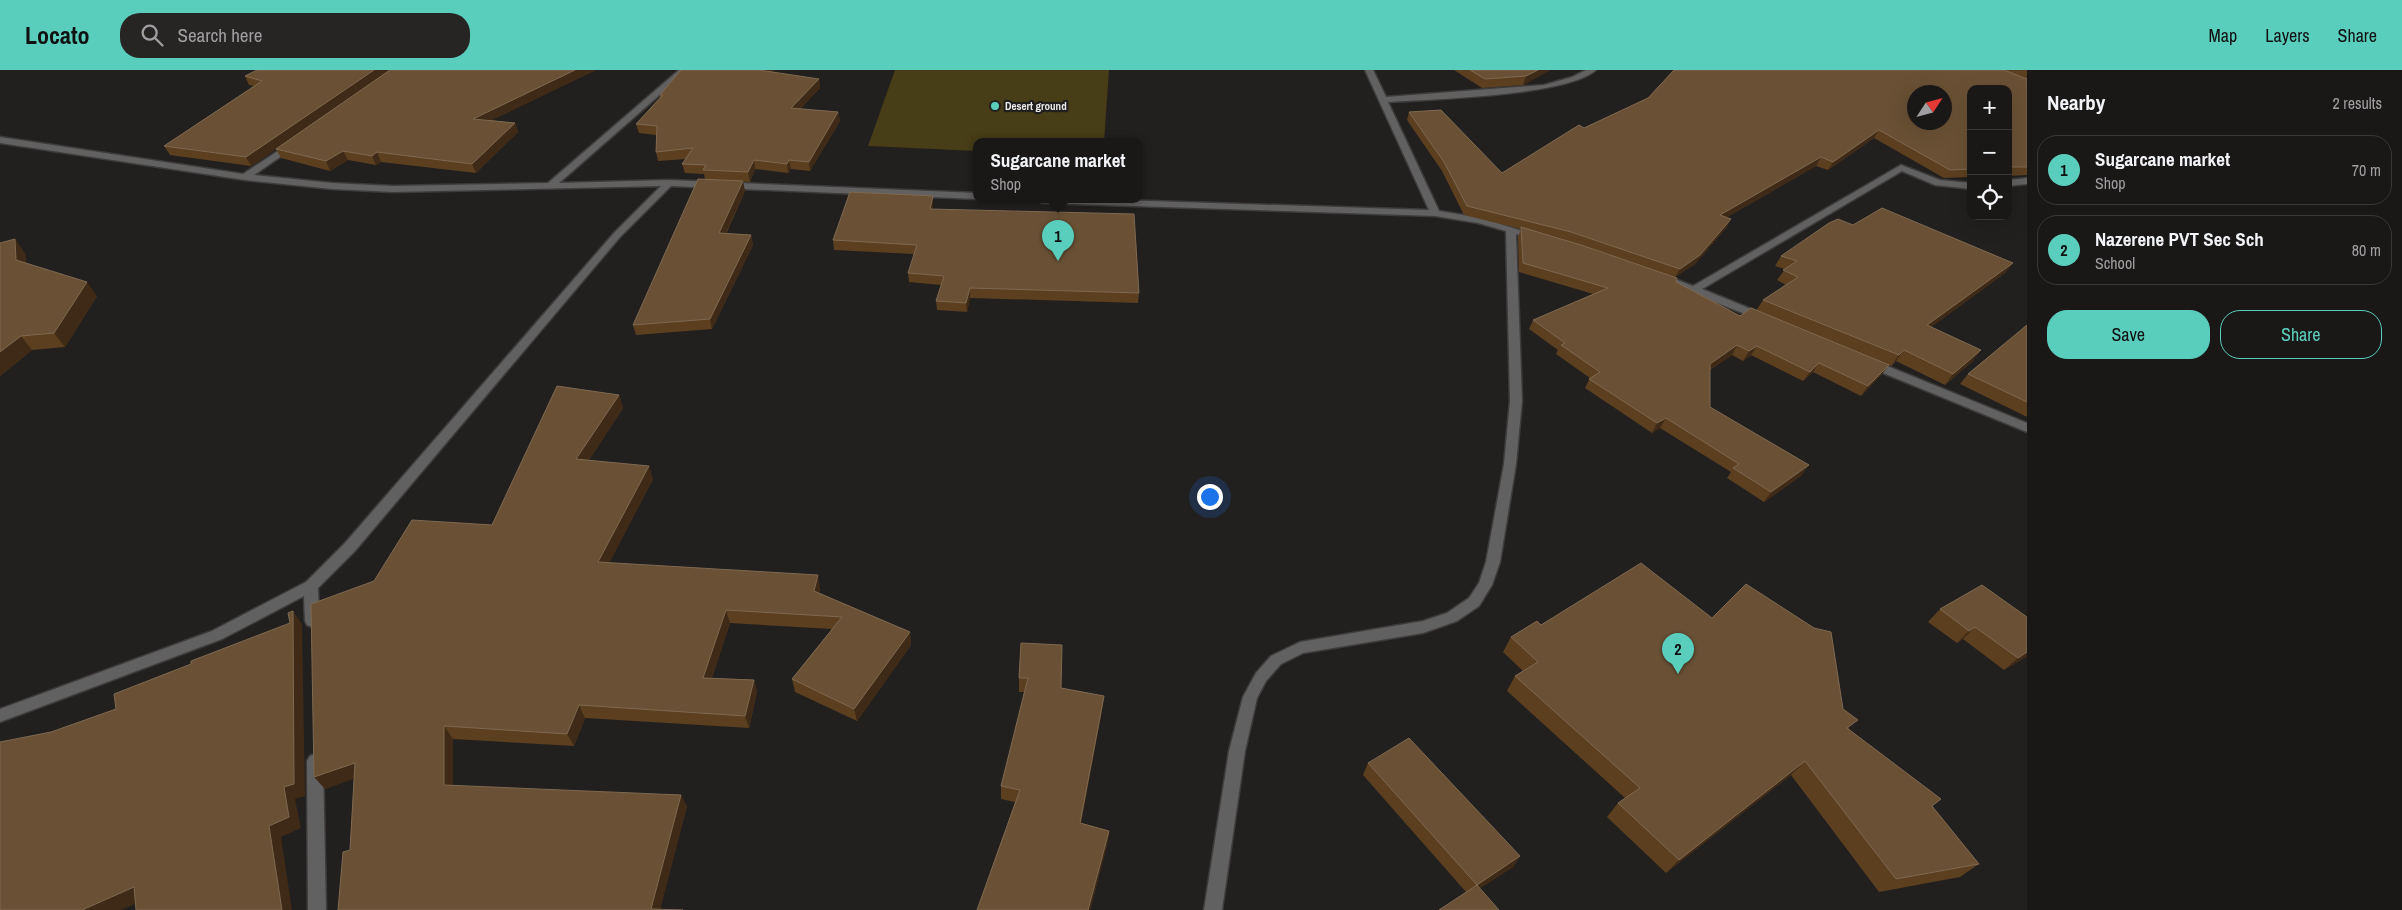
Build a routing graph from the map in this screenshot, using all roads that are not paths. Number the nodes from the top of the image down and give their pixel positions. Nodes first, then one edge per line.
1 (684, 70) edge
2 (1369, 70) edge
3 (1592, 70) edge
4 (1383, 100) junction
5 (301, 138) edge
6 (0, 140) edge
7 (245, 177) junction
8 (2027, 181) edge
9 (669, 183) junction
10 (2012, 183) edge
11 (552, 184) junction
12 (1967, 186) edge
13 (973, 196) edge
14 (1133, 203) edge
15 (1435, 213) junction
16 (1511, 229) junction
17 (1548, 240) edge
18 (1658, 276) edge
19 (1693, 290) junction
20 (1770, 321) edge
21 (1860, 359) edge
22 (2027, 428) edge
23 (311, 586) junction
24 (312, 635) edge
25 (0, 716) edge
26 (314, 743) edge
27 (317, 910) edge
28 (1213, 910) edge

1 - 11 street
2 - 4 street
3 - 4 street
4 - 15 street
5 - 7 street
6 - 7 street
7 - 11 street
8 - 10 street
9 - 11 street
9 - 13 street
9 - 23 street
12 - 19 street
14 - 15 street
15 - 16 street
16 - 17 street
16 - 28 street
18 - 19 street
19 - 20 street
21 - 22 street
23 - 24 street
23 - 25 street
26 - 27 street

